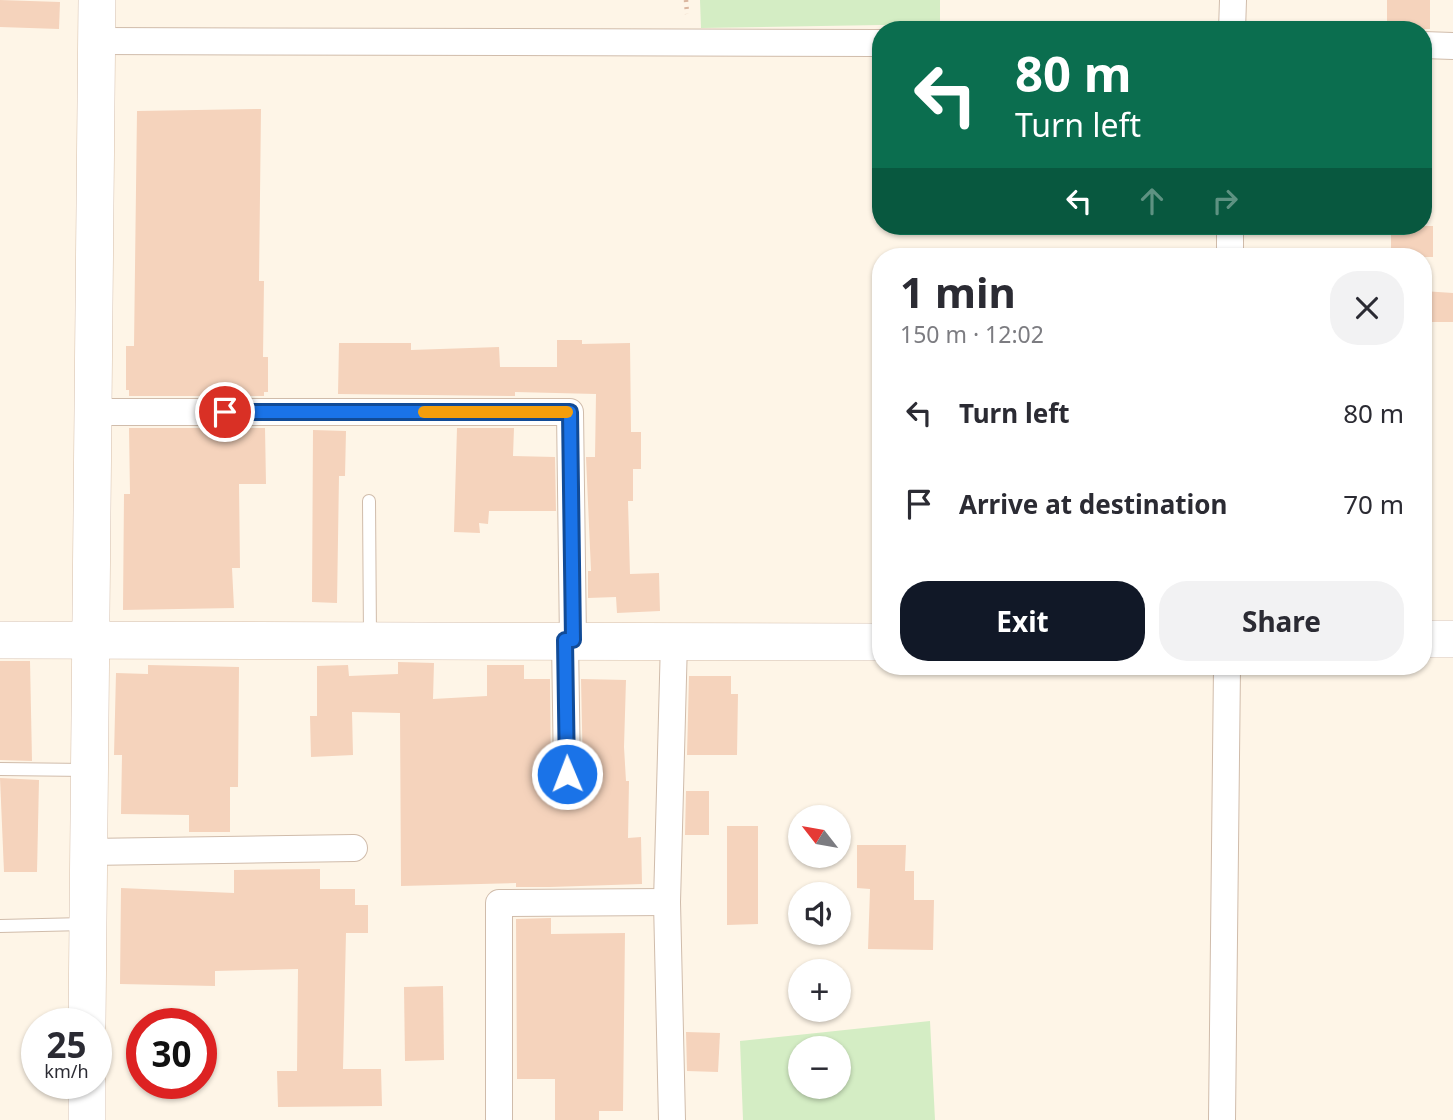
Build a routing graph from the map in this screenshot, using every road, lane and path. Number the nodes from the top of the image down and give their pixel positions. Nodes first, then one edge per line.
1 (97, 0) edge
2 (1233, 0) edge
3 (1232, 21) edge
4 (97, 41) junction
5 (872, 43) edge
6 (1432, 46) edge
7 (1453, 46) edge
8 (92, 412) junction
9 (369, 501) dead end
10 (1432, 639) edge
11 (1453, 639) edge
12 (0, 640) edge
13 (89, 640) junction
14 (370, 640) junction
15 (569, 640) junction
16 (674, 641) junction
17 (872, 642) edge
18 (1227, 675) edge
19 (0, 769) edge
20 (89, 770) junction
21 (567, 774) dead end
22 (354, 848) dead end
23 (88, 852) junction
24 (667, 902) junction
25 (88, 924) junction
26 (0, 926) edge
27 (87, 1008) edge
28 (87, 1099) edge
29 (86, 1120) edge
30 (499, 1120) edge
31 (671, 1120) edge
32 (1222, 1120) edge

1 - 4 street
2 - 3 street
4 - 5 street
4 - 8 street
6 - 7 street
8 - 13 street
8 - 15 street
9 - 14 lane
10 - 11 street
12 - 13 street
13 - 14 street
13 - 20 street
14 - 15 street
15 - 16 street
15 - 21 street
16 - 17 street
16 - 24 street
18 - 32 street
19 - 20 lane
20 - 23 street
22 - 23 street
23 - 25 street
24 - 30 street
24 - 31 street
25 - 26 lane
25 - 27 street
28 - 29 street

